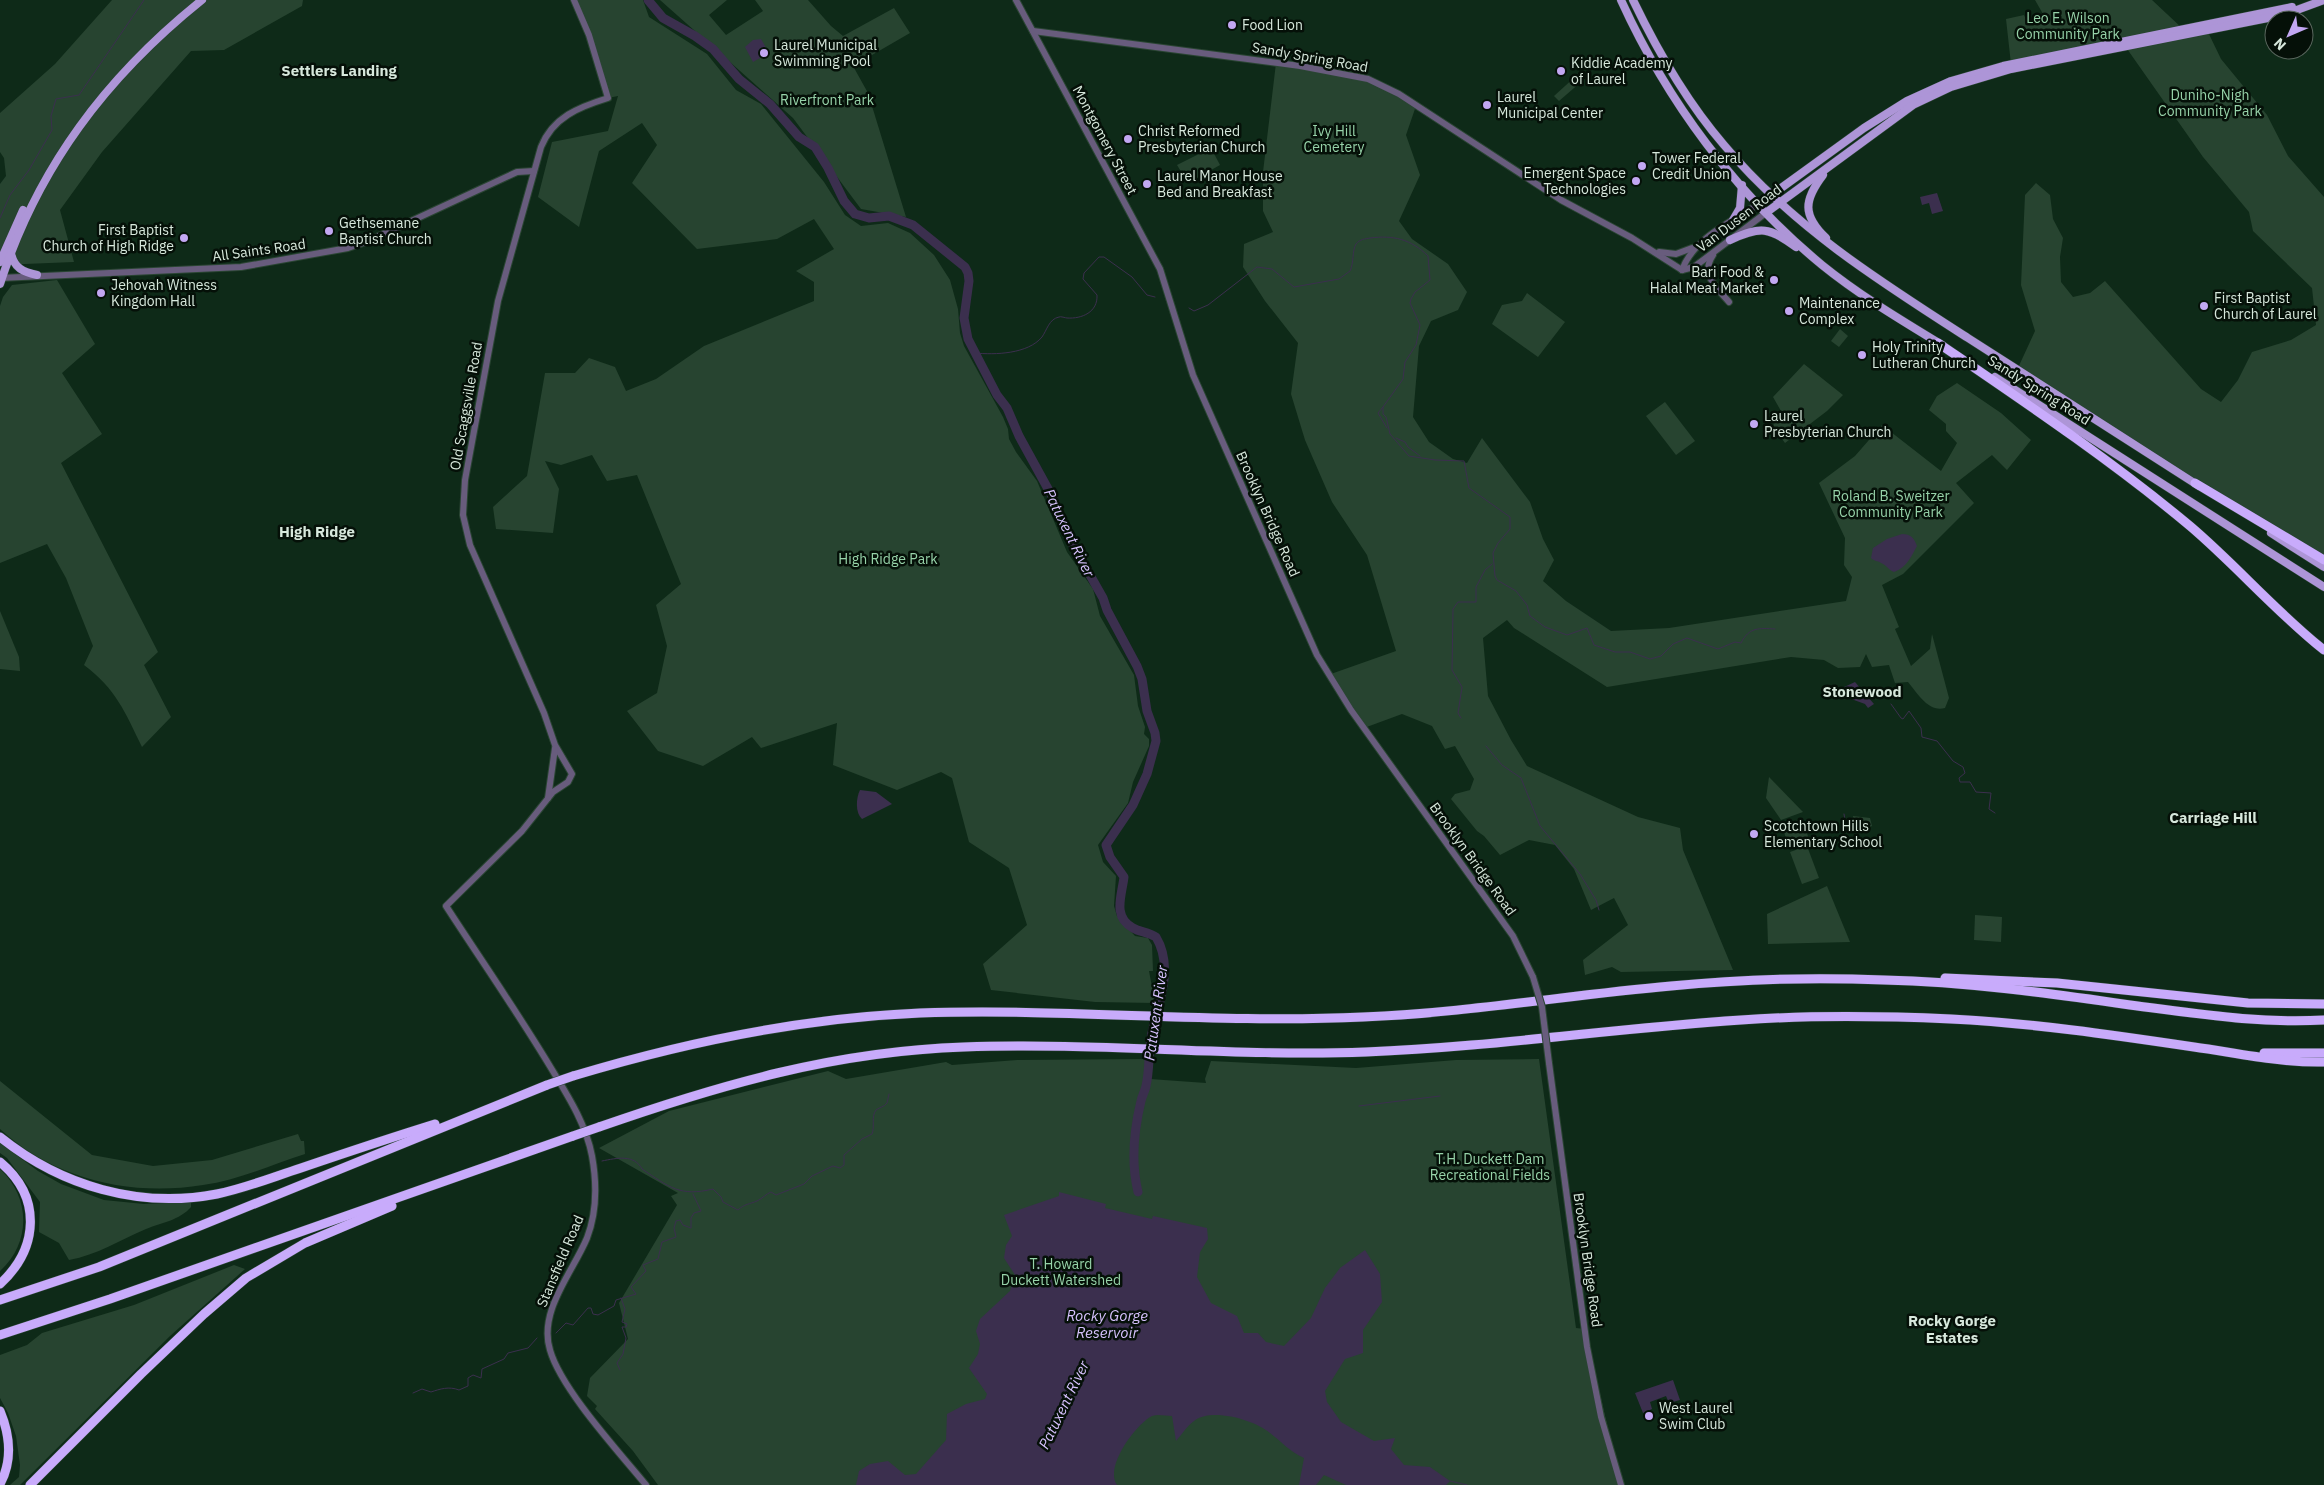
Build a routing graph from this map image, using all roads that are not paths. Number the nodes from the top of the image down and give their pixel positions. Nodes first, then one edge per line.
1 (202, 0) edge
2 (574, 0) edge
3 (1016, 0) edge
4 (1621, 0) edge
5 (1634, 0) edge
6 (2315, 0) edge
7 (2324, 0) edge
8 (1033, 31) junction
9 (1829, 168) junction
10 (534, 172) junction
11 (44, 179) junction
12 (1742, 185) junction
13 (1771, 194) junction
14 (1780, 203) junction
15 (1758, 204) junction
16 (1767, 212) junction
17 (1733, 220) junction
18 (16, 224) junction
19 (1730, 240) junction
20 (1700, 244) junction
21 (1718, 248) junction
22 (11, 251) junction
23 (1653, 251) junction
24 (0, 254) edge
25 (0, 262) edge
26 (1682, 270) junction
27 (36, 275) junction
28 (1871, 276) junction
29 (1, 280) edge
30 (1841, 280) junction
31 (1167, 293) joint
32 (1729, 302) dead end
33 (1938, 343) junction
34 (2195, 483) junction
35 (2324, 560) edge
36 (2324, 567) edge
37 (2324, 587) edge
38 (2324, 648) edge
39 (555, 745) junction
40 (567, 765) junction
41 (553, 767) junction
42 (551, 775) junction
43 (565, 784) junction
44 (548, 799) junction
45 (1883, 980) junction
46 (2207, 999) junction
47 (2324, 1000) edge
48 (2324, 1004) edge
49 (2324, 1020) edge
50 (2199, 1047) junction
51 (2324, 1053) edge
52 (2324, 1062) edge
53 (488, 1108) junction
54 (0, 1137) edge
55 (0, 1162) edge
56 (479, 1170) junction
57 (0, 1284) edge
58 (0, 1300) edge
59 (0, 1335) edge
60 (0, 1411) edge
61 (0, 1484) edge
62 (30, 1485) edge
63 (646, 1485) edge
64 (1621, 1485) edge

1 - 11 main road
2 - 10 street, Old Scaggsville Road
3 - 8 street, Montgomery Street
4 - 12 main road, Sandy Spring Road
5 - 13 main road, Sandy Spring Road
6 - 13 main road, Van Dusen Road
7 - 9 main road, Van Dusen Road
8 - 23 street, Sandy Spring Road
8 - 31 street, Montgomery Street
9 - 14 main road, Van Dusen Road
9 - 28 main road
10 - 27 street, All Saints Road
10 - 39 street, Old Scaggsville Road
11 - 18 main road
11 - 22 main road
12 - 15 main road, Sandy Spring Road
12 - 17 main road
13 - 14 main road, Sandy Spring Road
13 - 15 main road, Van Dusen Road
14 - 16 main road, Van Dusen Road
14 - 28 main road, Sandy Spring Road
15 - 16 main road, Sandy Spring Road
15 - 17 street, Van Dusen Road
16 - 19 street, Van Dusen Road
16 - 30 main road, Sandy Spring Road
17 - 20 street, Van Dusen Road
18 - 24 main road
18 - 25 main road
19 - 21 street, Van Dusen Road
19 - 30 main road
20 - 23 street
20 - 26 street, Van Dusen Road
21 - 26 street, Van Dusen Road
21 - 32 street
22 - 27 main road
22 - 29 main road
23 - 26 street, Sandy Spring Road
27 - 29 street, All Saints Road
28 - 34 main road, Sandy Spring Road
30 - 33 main road, Sandy Spring Road
31 - 64 street, Brooklyn Bridge Road, bridge
33 - 37 main road, Sandy Spring Road
33 - 38 highway
34 - 35 highway
34 - 36 main road, Sandy Spring Road
39 - 40 street, Old Scaggsville Road
39 - 41 street, Old Scaggsville Road
40 - 41 street
40 - 43 street
41 - 42 street
42 - 43 street
42 - 44 street
43 - 44 street
44 - 63 street, Stansfield Road
45 - 46 highway
45 - 49 highway
45 - 53 highway, bridge
46 - 47 highway
46 - 48 highway
50 - 51 highway
50 - 52 highway
50 - 56 highway, bridge
53 - 54 highway
53 - 58 highway
55 - 57 highway
56 - 59 highway
56 - 62 highway
60 - 61 highway

